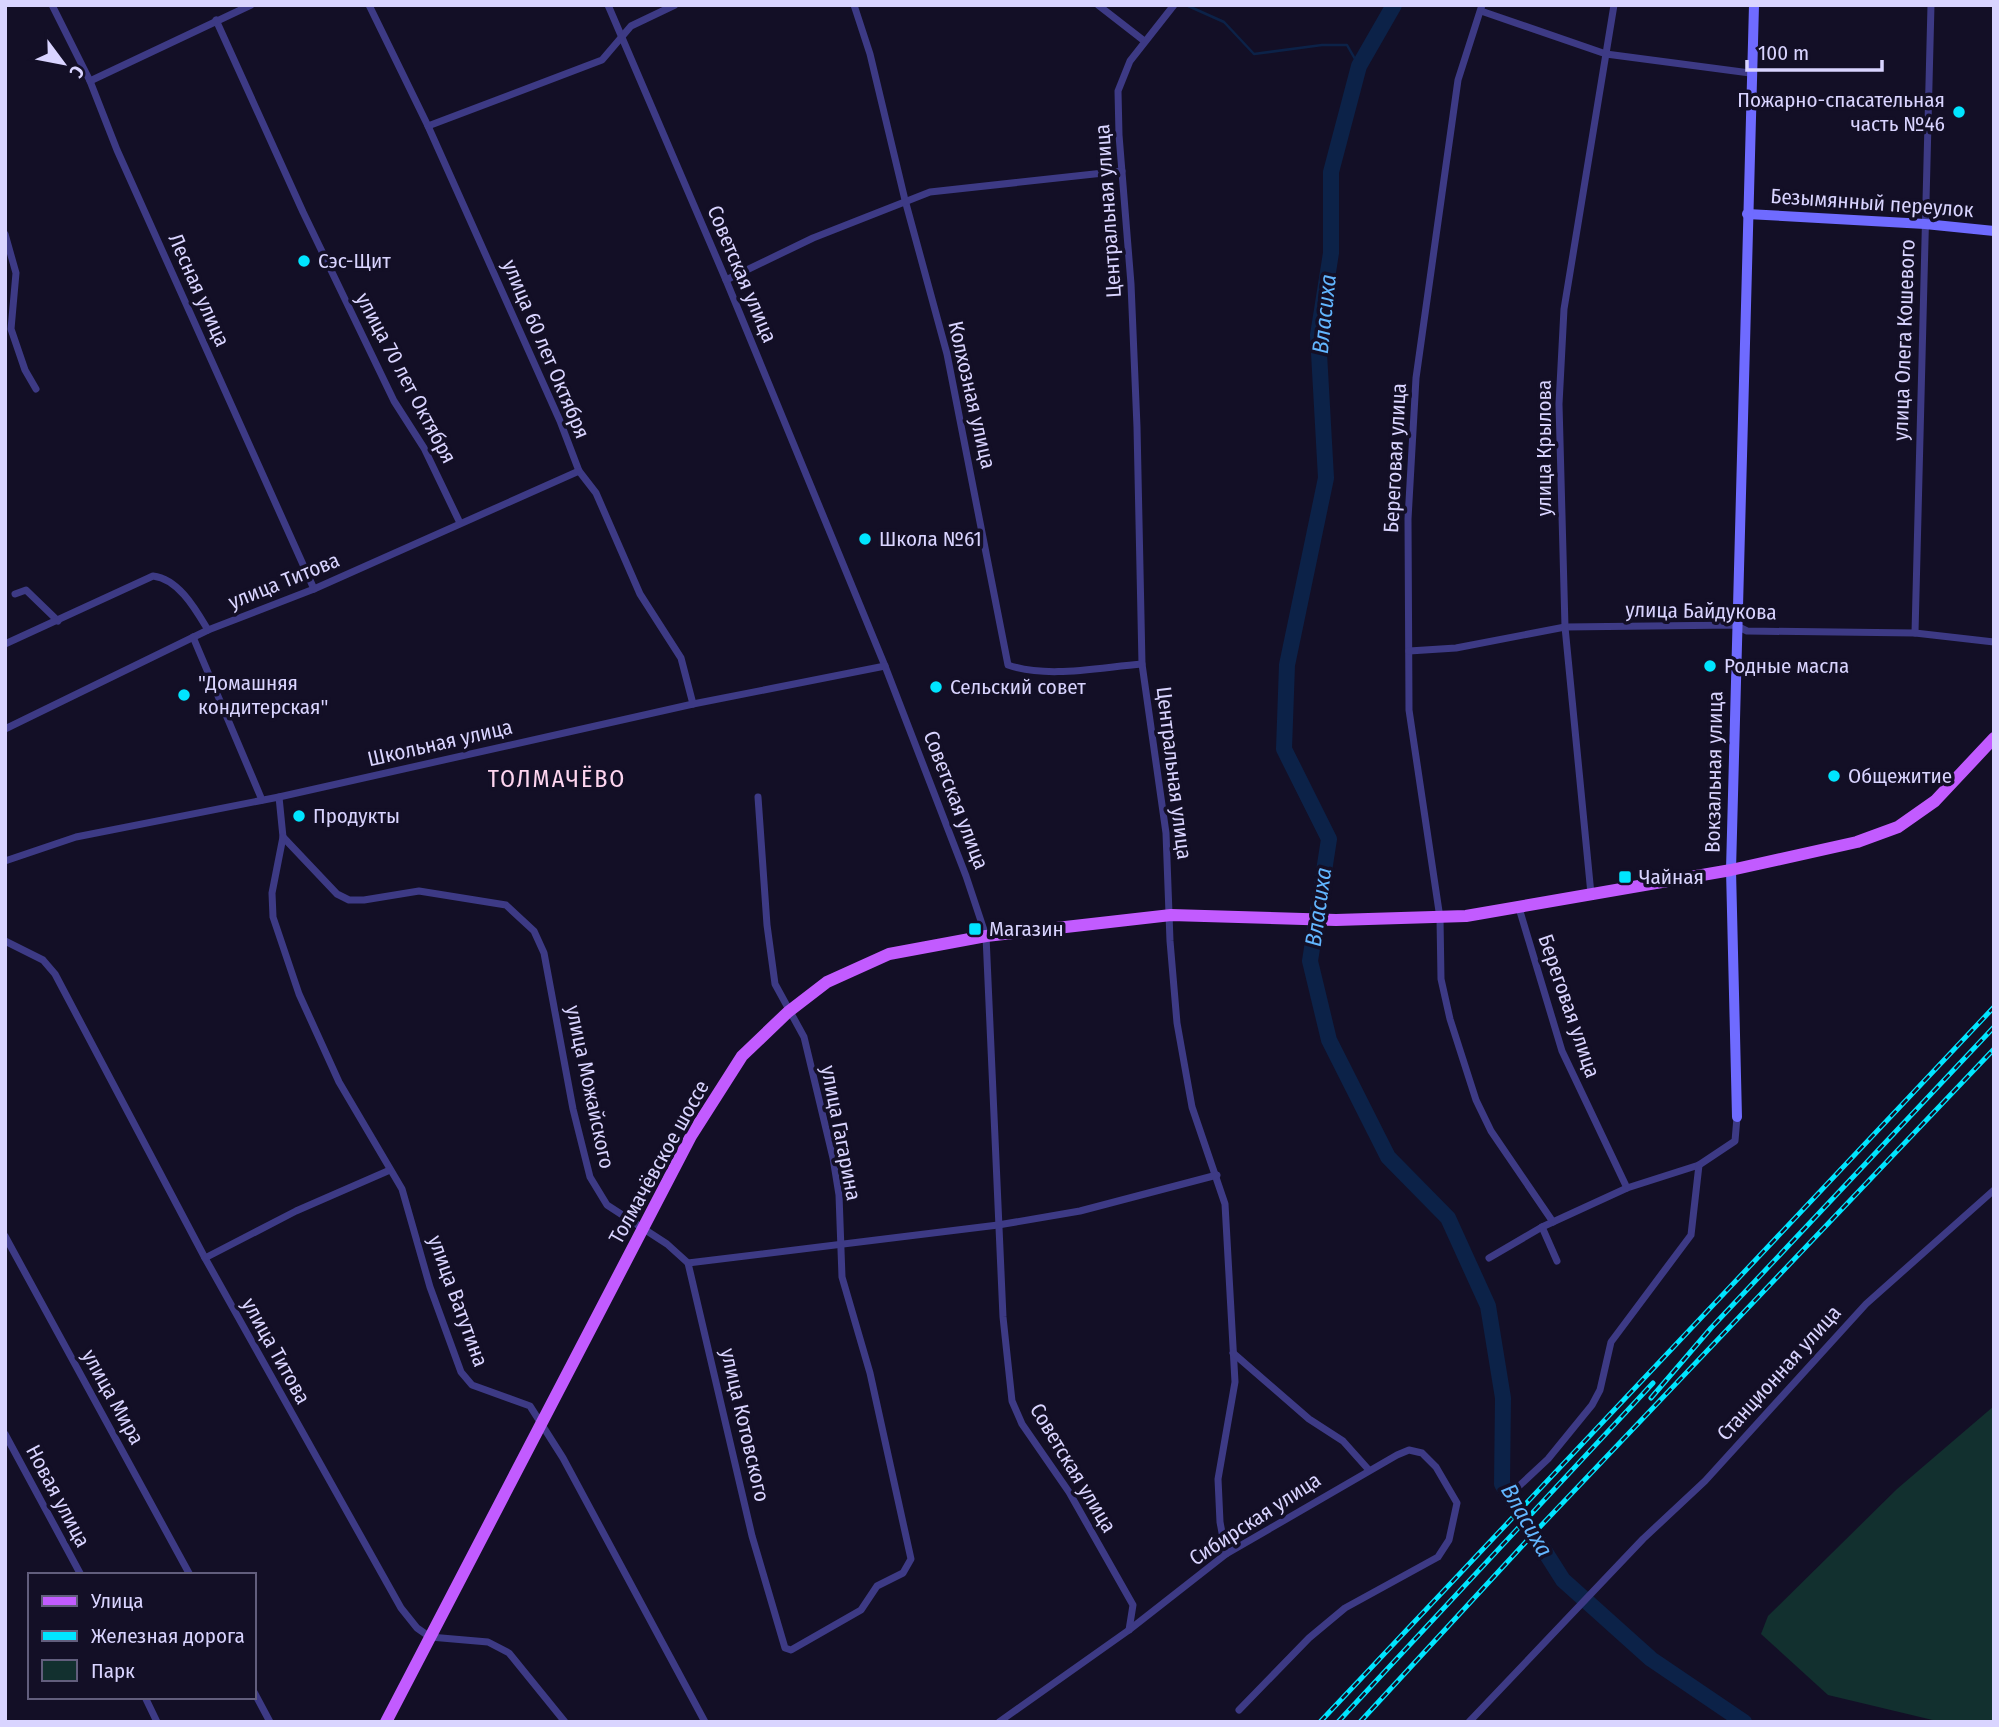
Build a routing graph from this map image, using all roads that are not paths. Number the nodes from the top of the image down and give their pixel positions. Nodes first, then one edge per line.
1 (52, 5) edge
2 (251, 5) edge
3 (369, 5) edge
4 (608, 5) edge
5 (676, 5) edge
6 (854, 5) edge
7 (1098, 5) edge
8 (1174, 5) edge
9 (1614, 5) edge
10 (1754, 5) edge
11 (1931, 5) edge
12 (1481, 8) edge
13 (216, 20) junction
14 (621, 39) junction
15 (1143, 40) junction
16 (1606, 54) junction
17 (1750, 73) junction
18 (90, 81) junction
19 (428, 126) junction
20 (1122, 171) junction
21 (905, 200) junction
22 (1747, 214) junction
23 (1925, 224) junction
24 (1994, 232) edge
25 (5, 234) edge
26 (726, 280) junction
27 (36, 389) dead end
28 (579, 471) junction
29 (460, 523) junction
30 (314, 589) junction
31 (15, 594) dead end
32 (58, 621) junction
33 (1735, 625) junction
34 (1565, 628) junction
35 (208, 630) junction
36 (1915, 633) junction
37 (194, 637) junction
38 (1994, 642) edge
39 (5, 644) edge
40 (1409, 651) junction
41 (1142, 664) junction
42 (885, 666) junction
43 (693, 704) junction
44 (5, 729) edge
45 (1994, 738) edge
46 (279, 797) junction
47 (758, 797) dead end
48 (262, 800) junction
49 (283, 837) junction
50 (5, 861) edge
51 (1731, 870) junction
52 (1591, 894) junction
53 (1519, 908) junction
54 (1171, 915) junction
55 (1440, 918) junction
56 (986, 936) junction
57 (5, 941) edge
58 (788, 1012) junction
59 (1737, 1117) joint
60 (1699, 1165) junction
61 (390, 1170) junction
62 (1217, 1175) junction
63 (1627, 1188) junction
64 (1994, 1191) edge
65 (1553, 1222) junction
66 (998, 1225) junction
67 (1542, 1227) junction
68 (643, 1230) junction
69 (5, 1236) edge
70 (839, 1245) junction
71 (14, 1252) junction
72 (5, 1256) edge
73 (205, 1258) junction
74 (1489, 1258) dead end
75 (1557, 1261) dead end
76 (688, 1263) junction
77 (1233, 1353) junction
78 (542, 1426) junction
79 (5, 1434) edge
80 (1368, 1469) junction
81 (1518, 1487) dead end
82 (1226, 1554) junction
83 (80, 1573) edge
84 (189, 1573) edge
85 (1129, 1630) junction
86 (430, 1637) junction
87 (785, 1648) joint
88 (256, 1696) edge
89 (146, 1699) edge
90 (1238, 1710) dead end
91 (157, 1722) edge
92 (270, 1722) edge
93 (386, 1722) edge
94 (565, 1722) edge
95 (705, 1722) edge
96 (999, 1722) edge
97 (1469, 1722) edge

1 - 18 street, Лесная улица
2 - 13 street
3 - 19 street, улица 60 лет Октября
4 - 14 street, Советская улица
5 - 14 street
6 - 21 street, Колхозная улица
7 - 15 street
8 - 15 street, Центральная улица
9 - 16 street, улица Крылова
10 - 17 street, Вокзальная улица
11 - 23 street, улица Олега Кошевого
12 - 16 street
12 - 40 street, Береговая улица
13 - 18 street
13 - 29 street, улица 70 лет Октября
14 - 19 street
14 - 26 street, Советская улица
15 - 20 street, Центральная улица
16 - 17 street
16 - 34 street, улица Крылова
17 - 22 street, Вокзальная улица
18 - 30 street, Лесная улица
19 - 28 street, улица 60 лет Октября
20 - 21 street
20 - 41 street, Центральная улица
21 - 26 street
21 - 41 street, Колхозная улица
22 - 23 street, Безымянный переулок
22 - 33 street, Вокзальная улица
23 - 24 street, Безымянный переулок
23 - 36 street, улица Олега Кошевого
25 - 27 street
26 - 42 street, Советская улица
28 - 29 street, улица Титова
28 - 43 street, улица 60 лет Октября
29 - 30 street, улица Титова
30 - 35 street, улица Титова
31 - 32 street
32 - 35 street
32 - 39 street
33 - 34 street, улица Байдукова
33 - 36 street, улица Байдукова
33 - 51 street, Вокзальная улица
34 - 40 street, улица Байдукова
34 - 52 street, улица Крылова
35 - 37 street, улица Титова
36 - 38 street, улица Байдукова
37 - 44 street, улица Титова
37 - 48 street
40 - 55 street, Береговая улица
41 - 54 street, Центральная улица
42 - 43 street, Школьная улица
42 - 56 street, Советская улица
43 - 46 street, Школьная улица
45 - 51 main road, Толмачёвское шоссе
46 - 48 street, Школьная улица
46 - 49 street, улица Ватутина
47 - 58 street, улица Гагарина
48 - 50 street, Школьная улица
49 - 61 street, улица Ватутина
49 - 68 street, улица Можайского
51 - 52 main road, Толмачёвское шоссе
51 - 59 street, Вокзальная улица
52 - 53 main road, Толмачёвское шоссе
53 - 55 main road, Толмачёвское шоссе
53 - 63 street, Береговая улица
54 - 55 main road, Толмачёвское шоссе
54 - 56 main road, Толмачёвское шоссе
54 - 62 street, Центральная улица
55 - 65 street, Береговая улица
56 - 58 main road, Толмачёвское шоссе
56 - 66 street, Советская улица
57 - 73 street, улица Титова
58 - 68 main road, Толмачёвское шоссе
58 - 70 street, улица Гагарина
59 - 60 street, Вокзальная улица
60 - 63 street, Вокзальная улица
60 - 81 street
61 - 73 street
61 - 78 street, улица Ватутина
62 - 66 street
62 - 77 street, Центральная улица
63 - 65 street, Вокзальная улица
64 - 97 street, Станционная улица
65 - 67 street, Вокзальная улица
66 - 70 street
66 - 85 street, Советская улица
67 - 74 street, Вокзальная улица
67 - 75 street
68 - 76 street
68 - 78 main road, Толмачёвское шоссе
69 - 71 street, улица Мира
70 - 76 street
70 - 87 street, улица Гагарина
71 - 72 street
71 - 84 street, улица Мира
73 - 86 street, улица Титова
76 - 87 street, улица Котовского
77 - 80 street
77 - 82 street, Центральная улица
78 - 86 main road, Толмачёвское шоссе
78 - 95 street, улица Ватутина
79 - 83 street, Новая улица
80 - 82 street, Сибирская улица
80 - 90 street, Сибирская улица
82 - 85 street, Сибирская улица
85 - 96 street, Сибирская улица
86 - 93 main road, Толмачёвское шоссе
86 - 94 street
88 - 92 street
89 - 91 street

